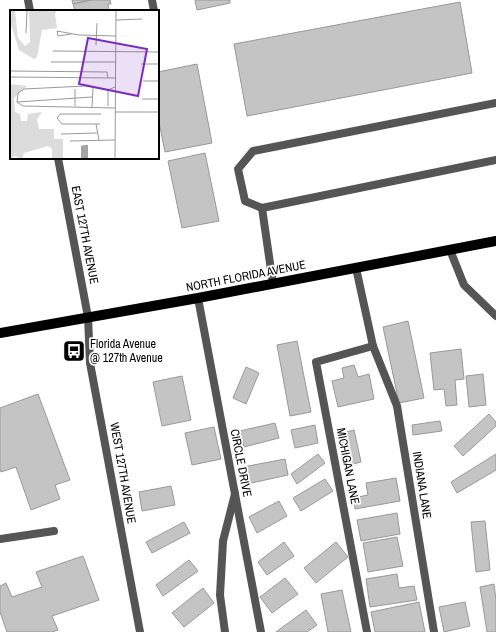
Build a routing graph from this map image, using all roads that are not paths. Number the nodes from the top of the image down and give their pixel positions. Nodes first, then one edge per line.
1 (28, 0) edge
2 (152, 0) edge
3 (30, 10) edge
4 (154, 10) edge
5 (496, 103) edge
6 (58, 159) edge
7 (496, 160) edge
8 (262, 208) junction
9 (496, 241) edge
10 (450, 250) junction
11 (356, 268) junction
12 (274, 284) junction
13 (198, 298) junction
14 (496, 316) edge
15 (88, 317) junction
16 (0, 333) edge
17 (373, 346) junction
18 (235, 494) junction
19 (54, 531) dead end
20 (0, 539) edge
21 (140, 632) edge
22 (225, 632) edge
23 (261, 632) edge
24 (367, 632) edge
25 (434, 632) edge

1 - 3 street
2 - 4 street
5 - 8 street
6 - 15 street, EAST 127TH AVENUE
7 - 8 street
8 - 12 street
9 - 10 main road, NORTH FLORIDA AVENUE
10 - 11 main road, NORTH FLORIDA AVENUE
10 - 14 street
11 - 12 main road, NORTH FLORIDA AVENUE
11 - 17 street, INDIANA LANE
12 - 13 main road, NORTH FLORIDA AVENUE
13 - 15 main road, NORTH FLORIDA AVENUE
13 - 18 street, CIRCLE DRIVE
15 - 16 main road, NORTH FLORIDA AVENUE
15 - 21 street, WEST 127TH AVENUE
17 - 24 street, MICHIGAN LANE
17 - 25 street, INDIANA LANE
18 - 22 street
18 - 23 street, CIRCLE DRIVE
19 - 20 street

